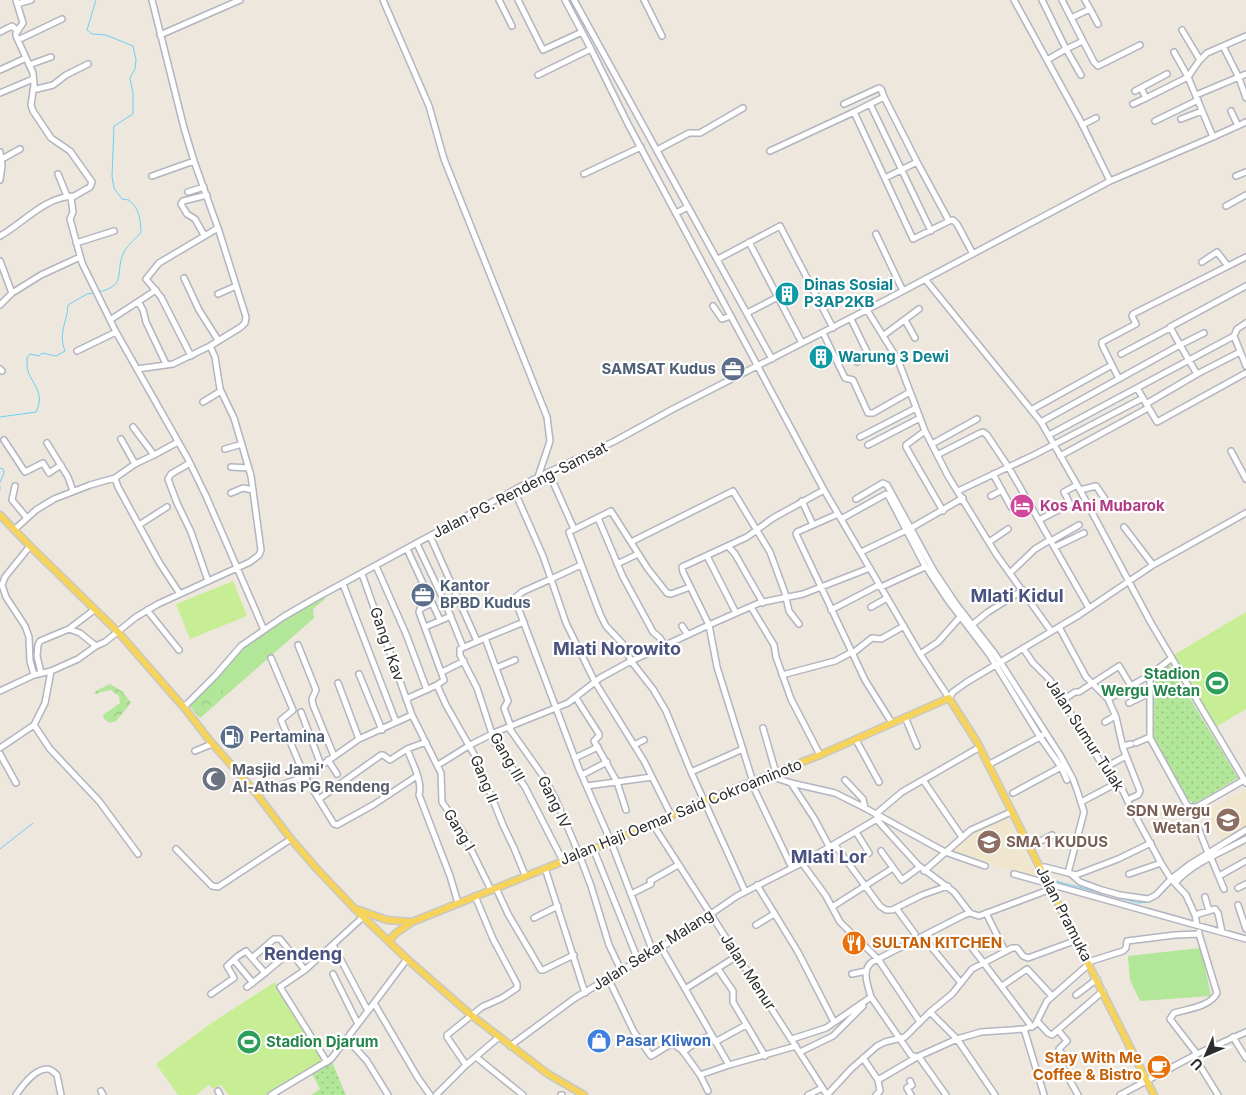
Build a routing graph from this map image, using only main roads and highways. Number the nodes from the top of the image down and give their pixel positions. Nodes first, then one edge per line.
1 (0, 515) edge
2 (946, 699) joint
3 (355, 909) junction
4 (412, 922) junction
5 (389, 941) junction
6 (584, 1095) edge
7 (1154, 1095) edge

1 - 3 main road
2 - 4 main road, Jalan Haji Oemar Said Cokroaminoto
2 - 7 main road, Jalan Pramuka
3 - 4 main road
3 - 5 main road
4 - 5 main road
5 - 6 main road

